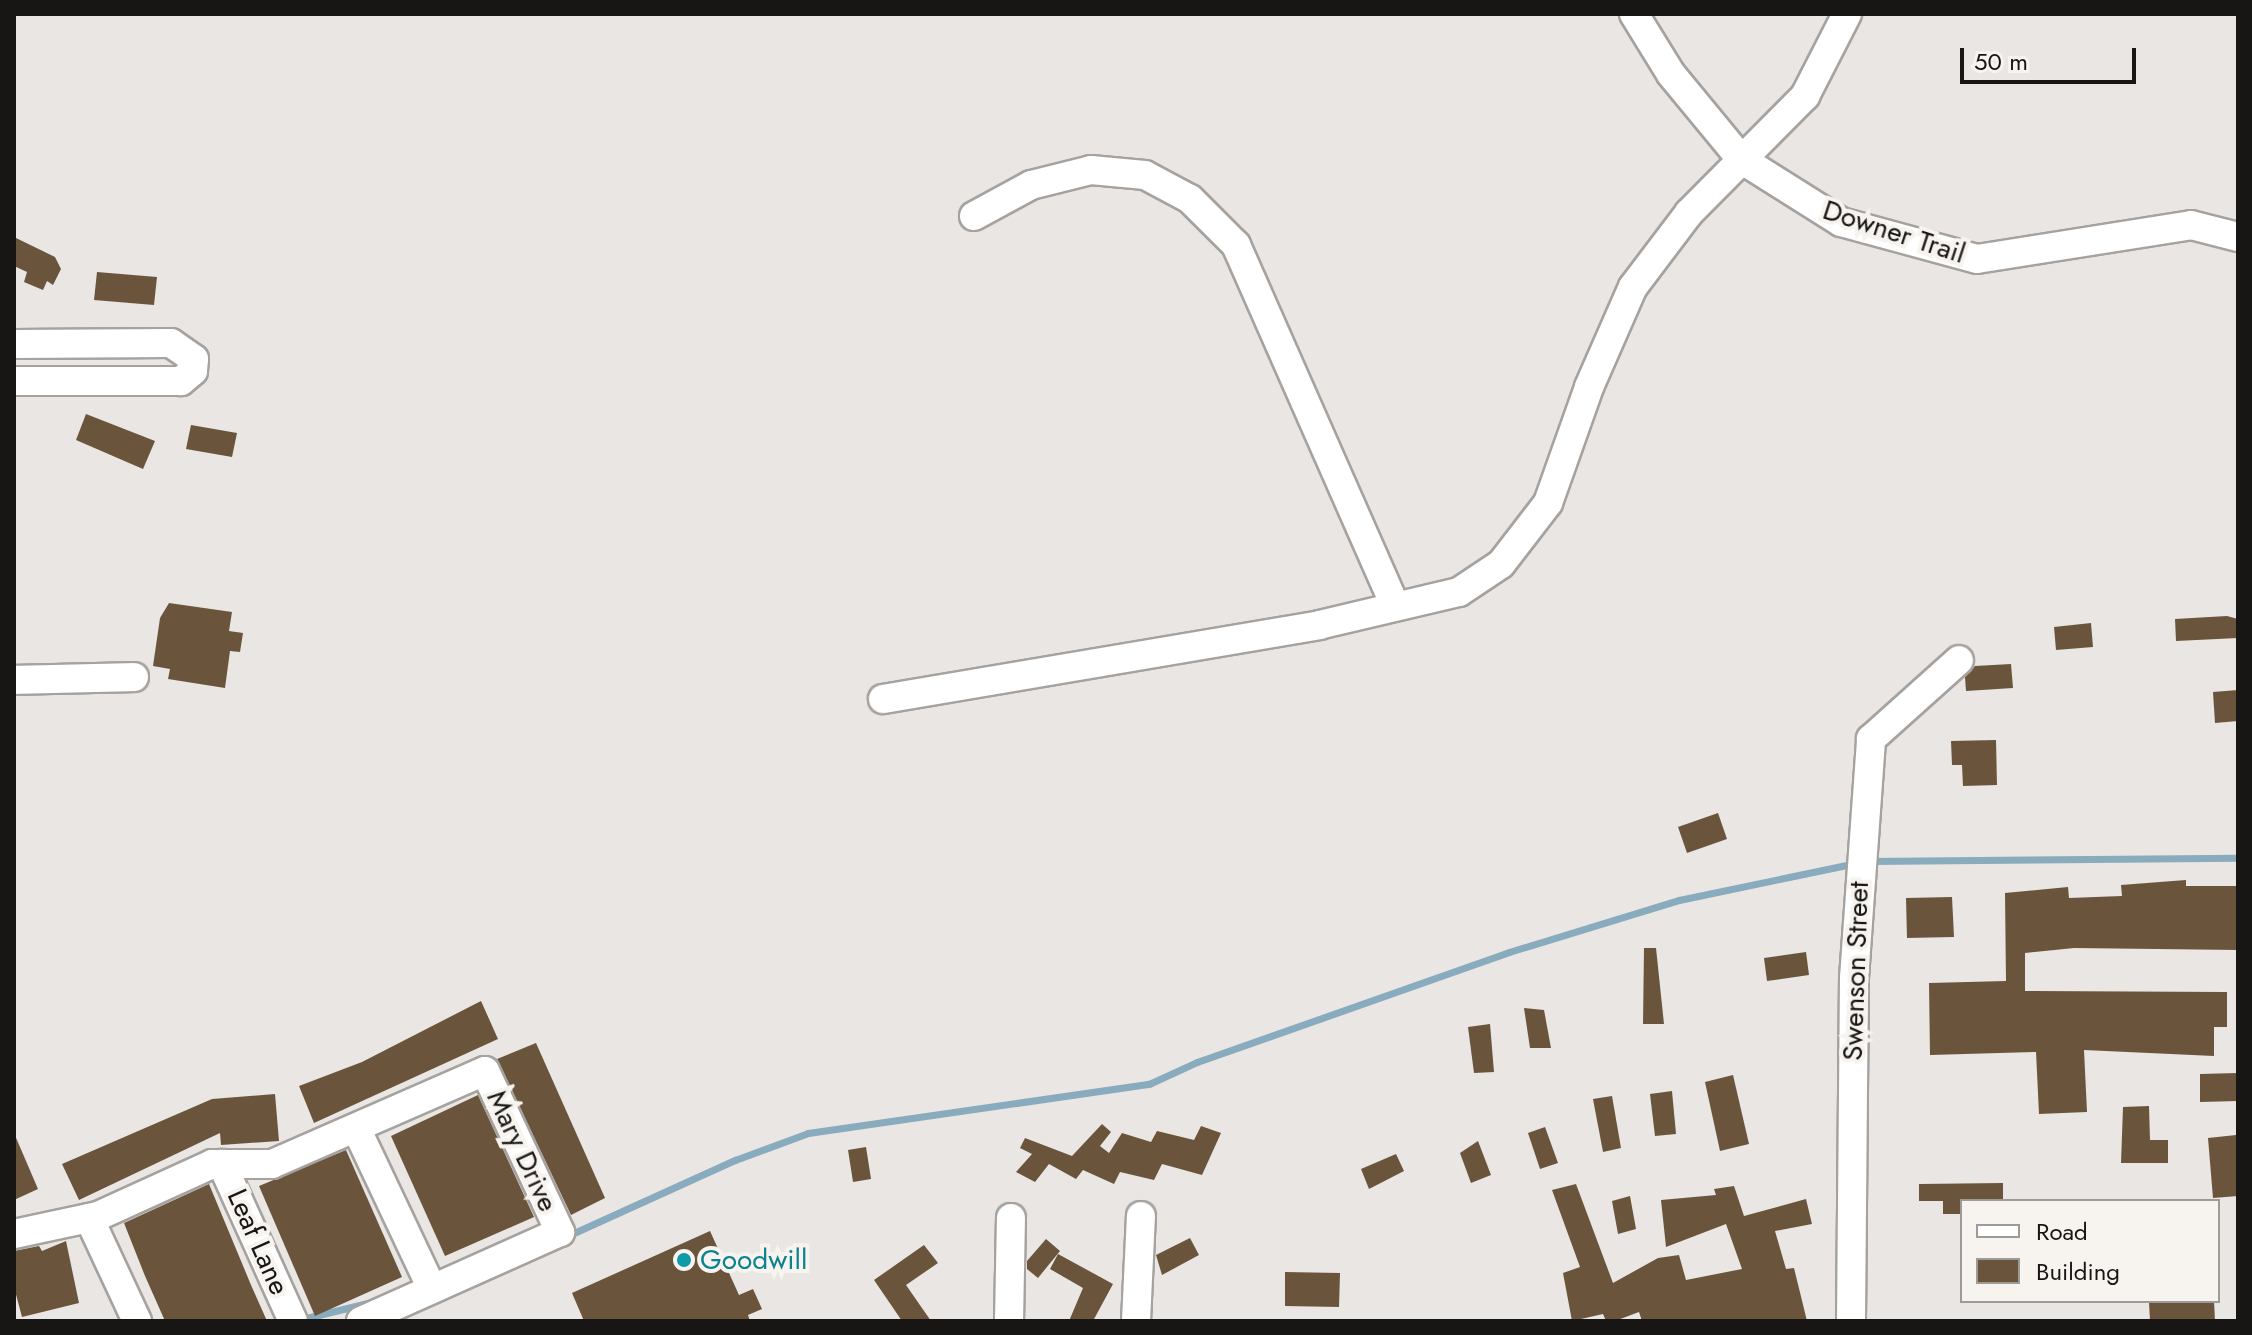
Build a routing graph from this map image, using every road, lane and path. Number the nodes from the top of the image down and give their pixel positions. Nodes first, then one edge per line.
1 (1634, 14) edge
2 (1847, 14) edge
3 (1741, 159) junction
4 (974, 216) dead end
5 (2238, 237) edge
6 (14, 344) edge
7 (14, 381) edge
8 (1395, 605) junction
9 (1959, 660) dead end
10 (134, 677) dead end
11 (14, 680) edge
12 (883, 699) dead end
13 (356, 1128) junction
14 (222, 1164) junction
15 (1141, 1216) dead end
16 (89, 1218) junction
17 (1011, 1218) dead end
18 (14, 1234) edge
19 (432, 1289) junction
20 (133, 1320) edge
21 (293, 1321) edge
22 (361, 1321) edge
23 (1009, 1321) edge
24 (1136, 1321) edge
25 (1851, 1321) edge

1 - 3 street, Downer Trail
2 - 3 street
3 - 5 street, Downer Trail
3 - 8 street
4 - 8 street
6 - 7 street
8 - 12 street
9 - 25 street, Swenson Street
10 - 11 street
13 - 14 street
13 - 19 street
13 - 19 street, Mary Drive
14 - 16 street
14 - 21 street, Leaf Lane
15 - 24 street
16 - 18 street
16 - 20 street
17 - 23 street
19 - 22 street

